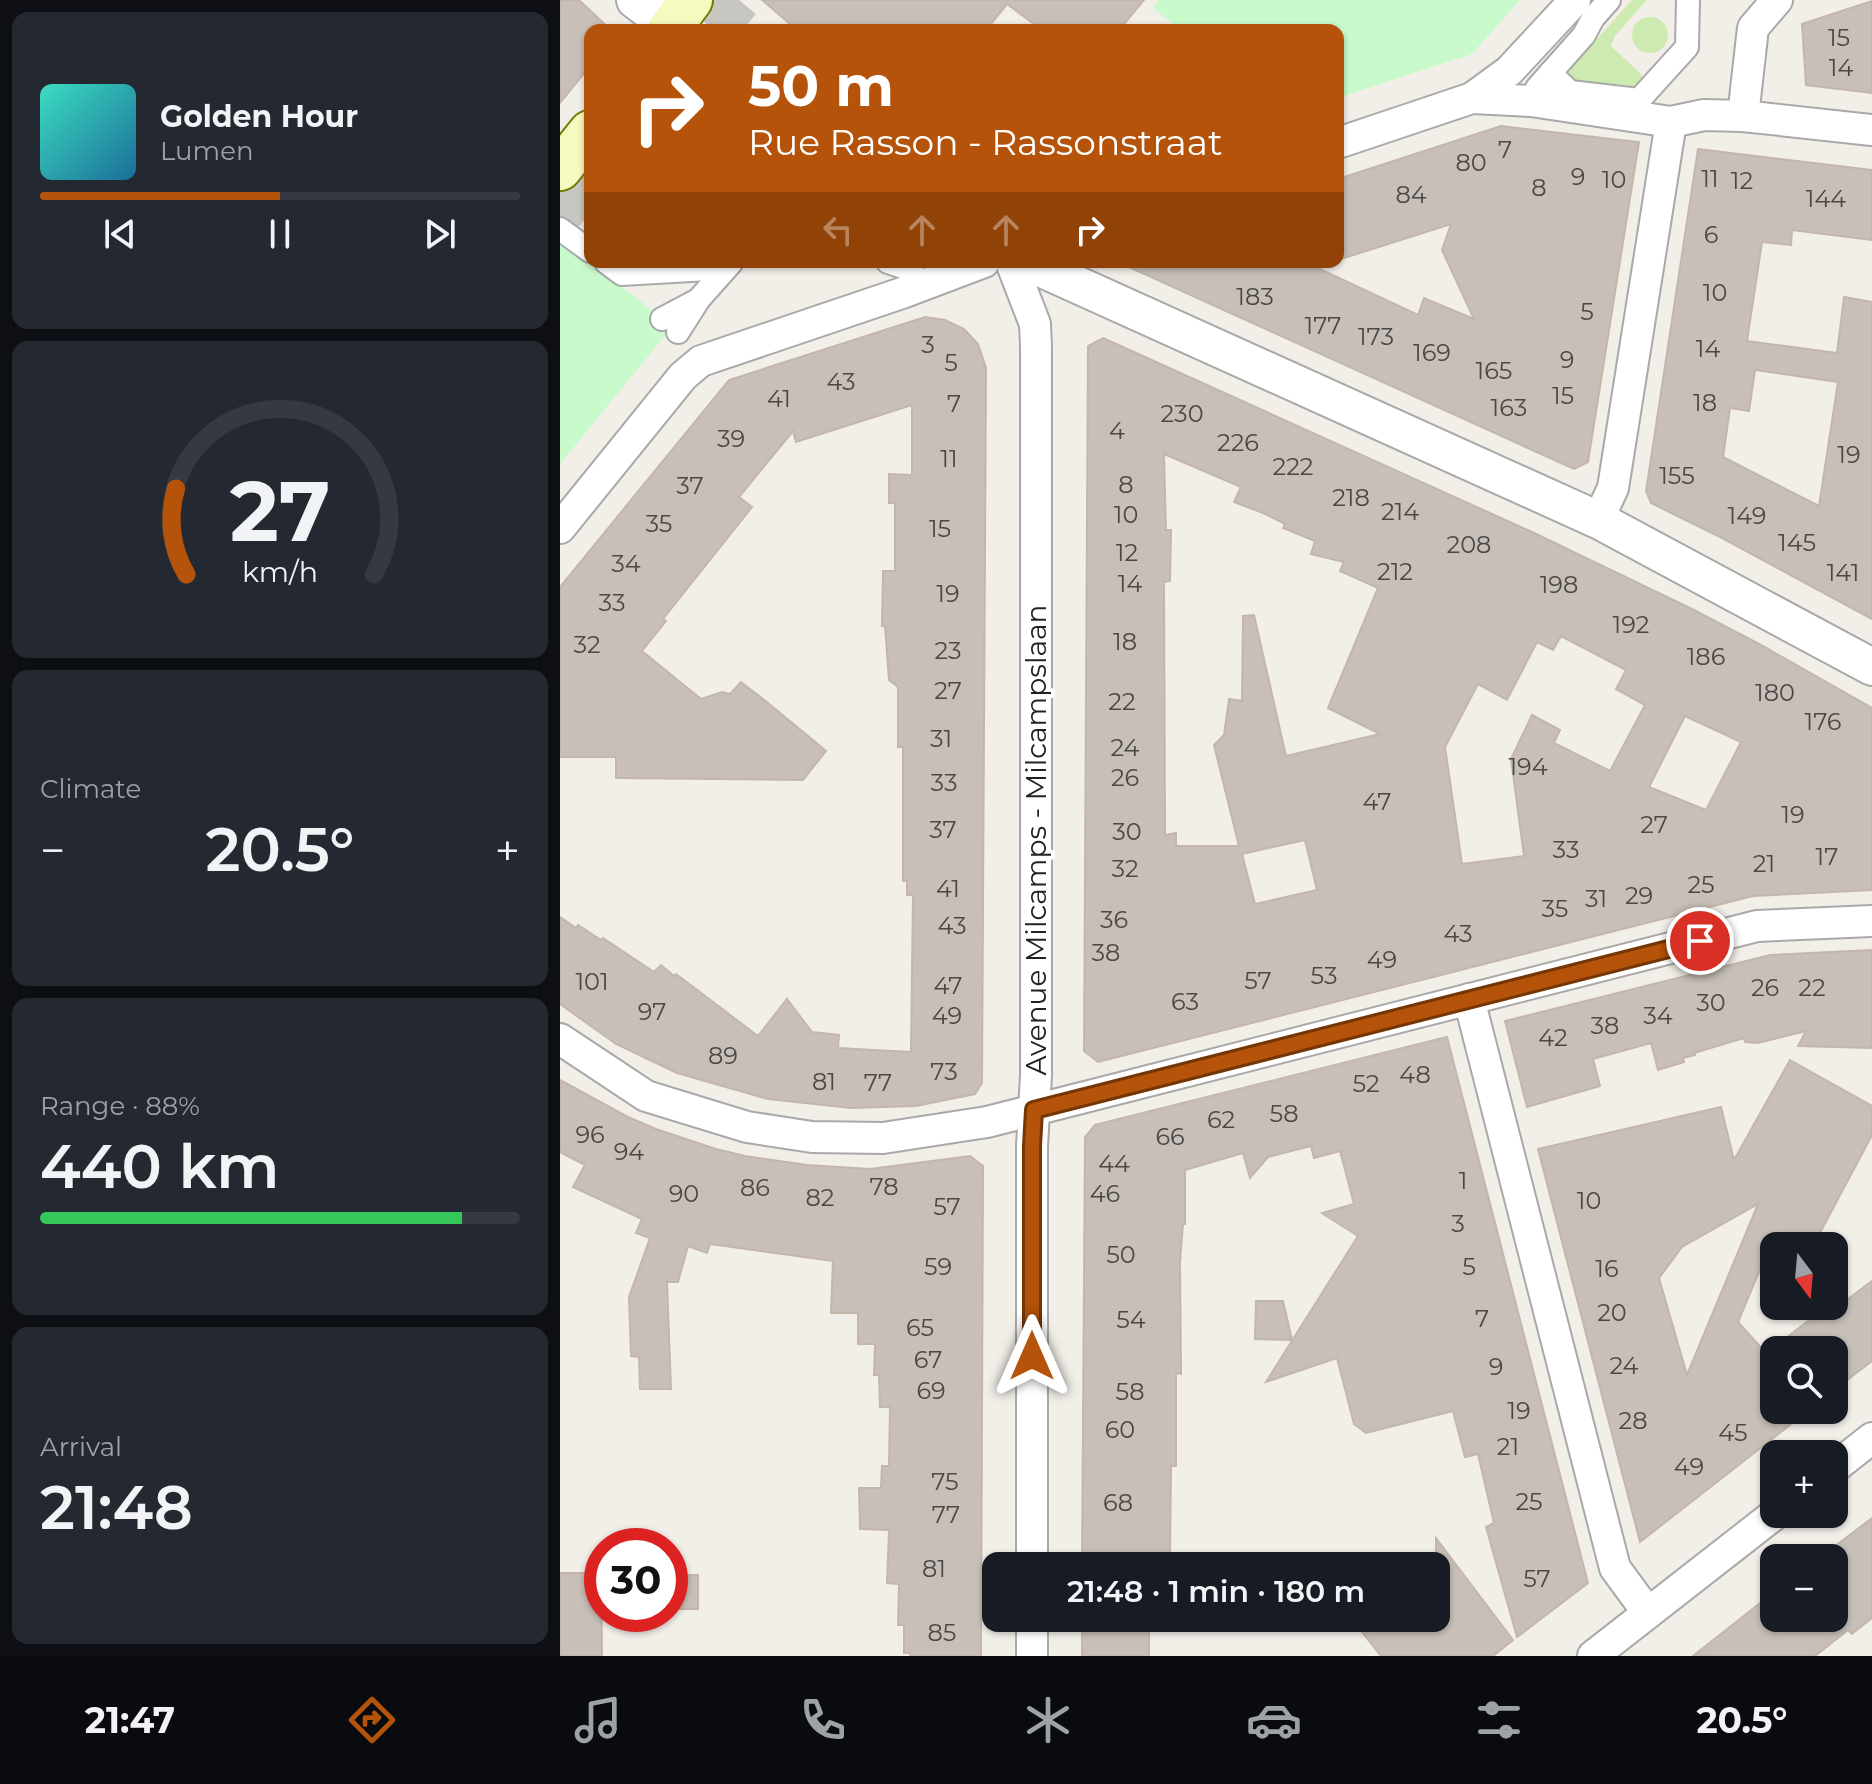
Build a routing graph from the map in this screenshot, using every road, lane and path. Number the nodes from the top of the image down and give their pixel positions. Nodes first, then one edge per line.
1 (635, 0) edge
2 (1575, 0) edge
3 (1609, 0) edge
4 (1688, 0) edge
5 (1777, 0) edge
6 (676, 22) edge
7 (1472, 98) junction
8 (1743, 116) junction
9 (1671, 122) junction
10 (1872, 130) edge
11 (584, 139) edge
12 (1344, 141) edge
13 (560, 169) edge
14 (563, 234) edge
15 (584, 247) edge
16 (614, 268) edge
17 (710, 268) edge
18 (727, 268) edge
19 (968, 268) edge
20 (1013, 268) edge
21 (1040, 268) edge
22 (670, 325) dead end
23 (1598, 520) junction
24 (560, 528) edge
25 (1872, 667) edge
26 (1872, 921) edge
27 (1469, 999) junction
28 (560, 1039) edge
29 (1034, 1110) junction
30 (1872, 1438) edge
31 (1848, 1457) edge
32 (1760, 1526) edge
33 (1032, 1552) edge
34 (1648, 1613) junction
35 (1032, 1632) edge
36 (1032, 1656) edge
37 (1593, 1656) edge

1 - 6 street
2 - 7 street
3 - 4 street
5 - 8 street
7 - 9 street
7 - 12 street
8 - 9 street
8 - 10 street
9 - 23 street
11 - 13 main road
14 - 15 street
16 - 17 street
18 - 22 street
19 - 24 street
20 - 29 street, Avenue Milcamps - Milcampslaan
21 - 23 street
23 - 25 street
26 - 27 street
27 - 29 street
27 - 34 street
28 - 29 street
29 - 33 street, Avenue Milcamps - Milcampslaan
30 - 31 street
32 - 34 street
34 - 37 street
35 - 36 street

